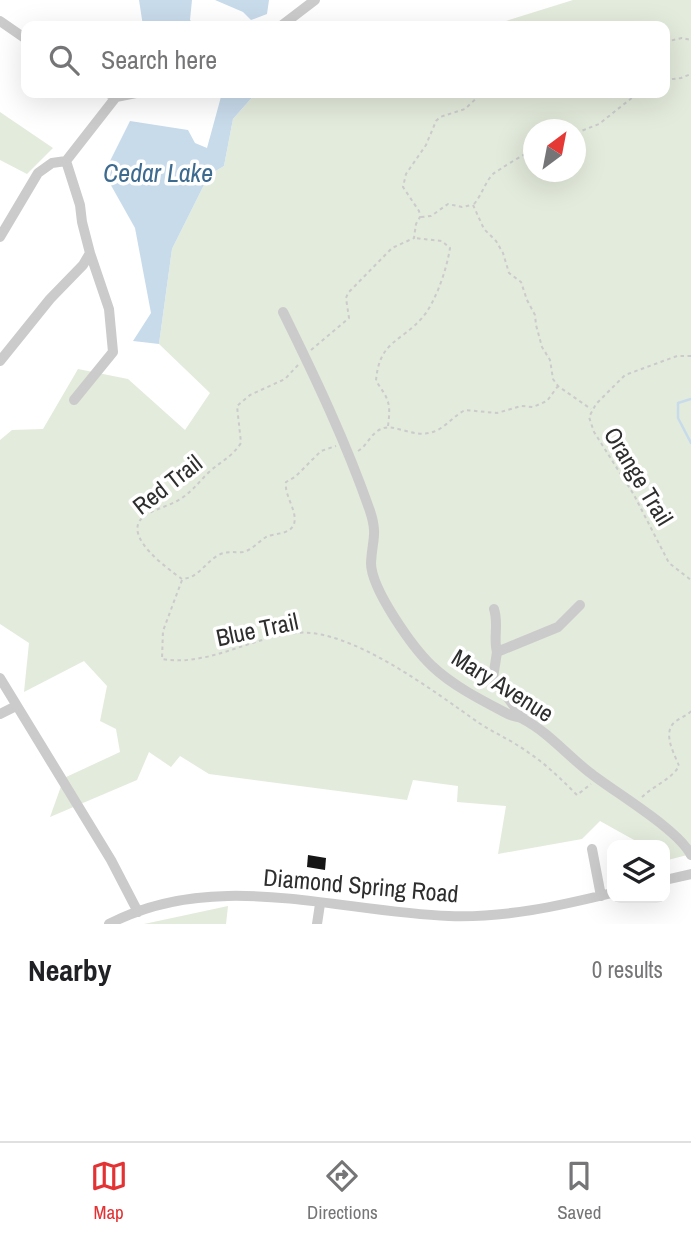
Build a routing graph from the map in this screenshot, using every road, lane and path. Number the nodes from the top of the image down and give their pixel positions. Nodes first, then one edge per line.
1 (315, 0) edge
2 (0, 21) edge
3 (288, 21) edge
4 (21, 36) edge
5 (691, 40) edge
6 (670, 41) edge
7 (691, 74) edge
8 (670, 79) edge
9 (110, 98) edge
10 (477, 98) edge
11 (632, 98) edge
12 (586, 129) edge
13 (523, 155) edge
14 (68, 158) junction
15 (473, 205) junction
16 (420, 217) junction
17 (0, 237) edge
18 (414, 238) junction
19 (90, 253) junction
20 (284, 312) dead end
21 (691, 356) edge
22 (306, 358) junction
23 (0, 361) edge
24 (558, 386) junction
25 (74, 400) dead end
26 (592, 410) junction
27 (388, 427) junction
28 (347, 450) junction
29 (182, 579) junction
30 (691, 580) edge
31 (580, 605) dead end
32 (495, 609) dead end
33 (497, 652) junction
34 (0, 678) edge
35 (16, 706) junction
36 (691, 711) edge
37 (0, 714) edge
38 (523, 718) junction
39 (600, 781) junction
40 (634, 806) junction
41 (592, 849) dead end
42 (691, 855) edge
43 (691, 874) edge
44 (670, 879) edge
45 (607, 895) edge
46 (320, 904) junction
47 (138, 912) junction
48 (109, 924) edge
49 (317, 924) edge

1 - 3 street
2 - 4 street
5 - 6 path
7 - 8 path
9 - 14 street
10 - 16 path
11 - 12 path
13 - 15 path
14 - 17 street
14 - 19 street
15 - 16 path
15 - 24 path
16 - 18 path
18 - 22 path, Red Trail
18 - 27 path
19 - 23 street
19 - 25 street
20 - 22 street, Mary Avenue
21 - 26 path, Orange Trail
22 - 28 street, Mary Avenue
22 - 29 path, Red Trail
24 - 26 path
24 - 27 path
26 - 30 path, Orange Trail
27 - 28 path
28 - 29 path
28 - 38 street, Mary Avenue
29 - 39 path, Blue Trail
31 - 33 street
32 - 33 street
33 - 38 street
34 - 35 street
35 - 37 street
35 - 47 street
36 - 40 path
38 - 39 street, Mary Avenue
39 - 40 street, Mary Avenue
40 - 42 street, Mary Avenue
41 - 45 street
43 - 44 street
45 - 46 street, Diamond Spring Road
46 - 47 street, Diamond Spring Road
46 - 49 street
47 - 48 street, Diamond Spring Road

